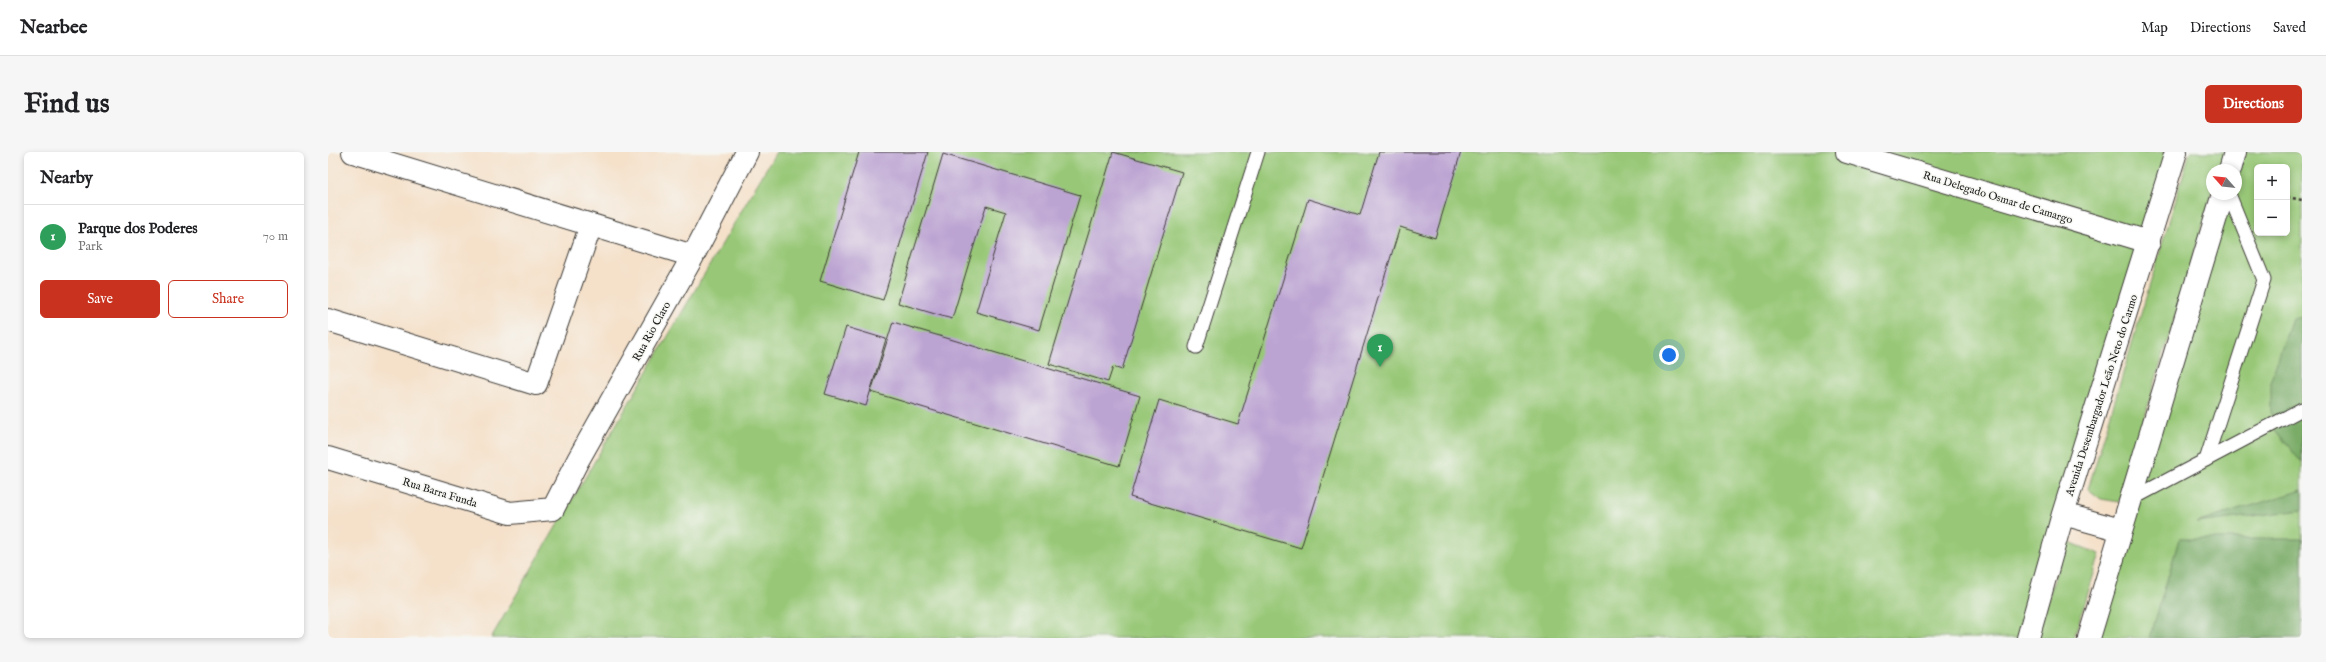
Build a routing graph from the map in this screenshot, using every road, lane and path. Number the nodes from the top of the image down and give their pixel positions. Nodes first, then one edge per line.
1 (353, 152) edge
2 (747, 152) edge
3 (1258, 152) edge
4 (1847, 152) edge
5 (2176, 152) edge
6 (2235, 152) edge
7 (2232, 164) edge
8 (2290, 198) edge
9 (2221, 200) edge
10 (2231, 200) edge
11 (2302, 200) edge
12 (591, 225) junction
13 (2149, 242) junction
14 (693, 256) junction
15 (328, 320) edge
16 (1196, 347) dead end
17 (2302, 409) edge
18 (328, 458) edge
19 (2206, 460) junction
20 (2130, 500) junction
21 (553, 509) joint
22 (2063, 514) junction
23 (2122, 530) junction
24 (2028, 638) edge
25 (2089, 638) edge

1 - 12 street
2 - 14 street, Rua Rio Claro
3 - 16 lane
4 - 13 street, Rua Delegado Osmar de Camargo
5 - 13 street, Avenida Desembargador Leão Neto do Carmo
6 - 7 street
8 - 11 path
9 - 20 street
10 - 19 lane
12 - 14 street
12 - 15 street
13 - 22 street, Avenida Desembargador Leão Neto do Carmo
14 - 21 street, Rua Rio Claro
17 - 19 lane
18 - 21 street, Rua Barra Funda
19 - 20 lane
20 - 23 street
22 - 23 street
22 - 24 street, Avenida Desembargador Leão Neto do Carmo
23 - 25 street

